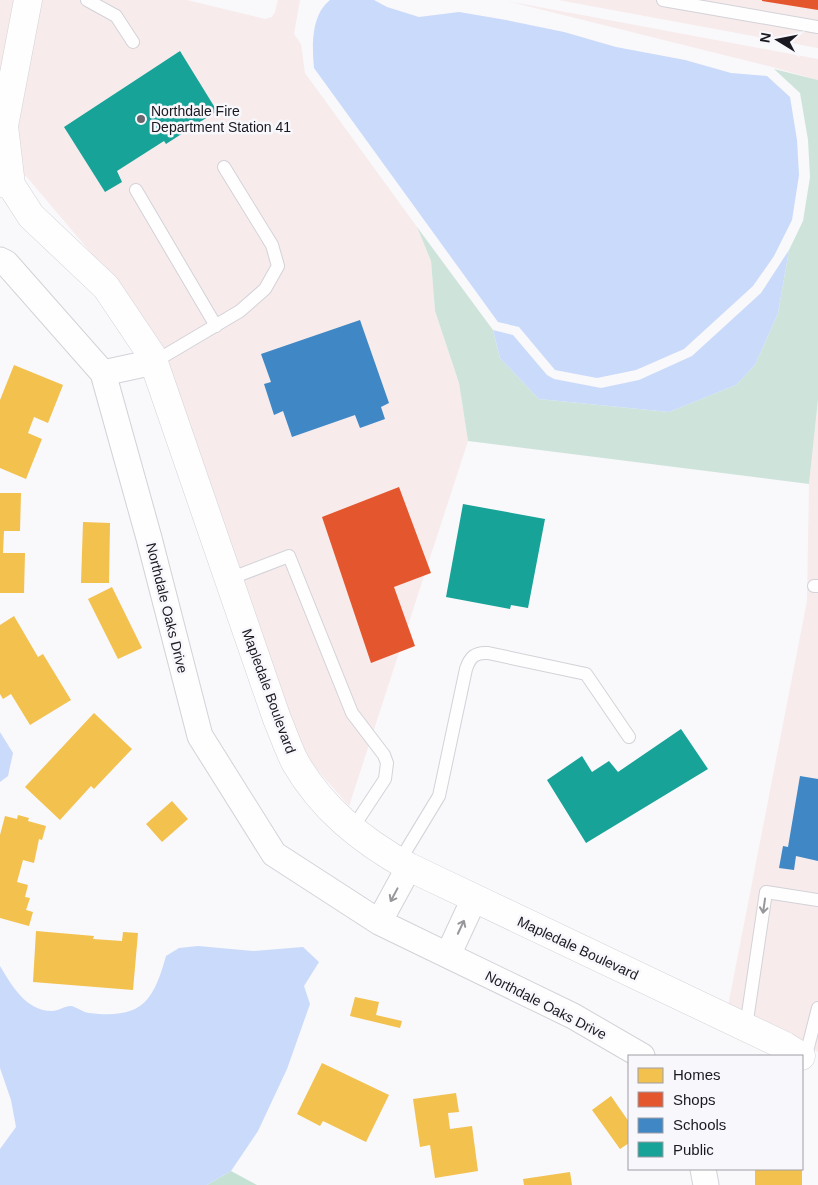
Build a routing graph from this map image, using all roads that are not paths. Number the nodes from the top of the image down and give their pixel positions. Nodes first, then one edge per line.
1 (28, 0) edge
2 (88, 0) edge
3 (663, 0) edge
4 (818, 27) edge
5 (132, 42) dead end
6 (224, 168) dead end
7 (6, 184) edge
8 (136, 190) dead end
9 (0, 260) edge
10 (216, 326) junction
11 (154, 362) junction
12 (103, 373) junction
13 (229, 579) junction
14 (629, 737) dead end
15 (352, 829) junction
16 (404, 864) junction
17 (474, 899) junction
18 (818, 900) edge
19 (379, 922) junction
20 (448, 955) junction
21 (818, 1008) edge
22 (746, 1028) junction
23 (640, 1055) edge
24 (799, 1055) edge
25 (807, 1059) edge
26 (703, 1170) edge
27 (706, 1185) edge

1 - 7 street, Mapledale Boulevard
2 - 5 lane
3 - 4 lane
6 - 10 lane
7 - 11 street, Mapledale Boulevard
8 - 10 lane
9 - 12 street, Northdale Oaks Drive
10 - 11 lane
11 - 12 street
11 - 13 street, Mapledale Boulevard
12 - 19 street, Northdale Oaks Drive
13 - 15 street, Mapledale Boulevard
13 - 15 lane
14 - 16 lane
15 - 16 street, Mapledale Boulevard
16 - 17 street, Mapledale Boulevard
16 -> 19 street
20 -> 17 street
17 - 22 street, Mapledale Boulevard
18 -> 22 lane
19 - 20 street, Northdale Oaks Drive
20 - 23 street, Northdale Oaks Drive
21 - 25 lane
22 - 24 street, Mapledale Boulevard
26 - 27 street

